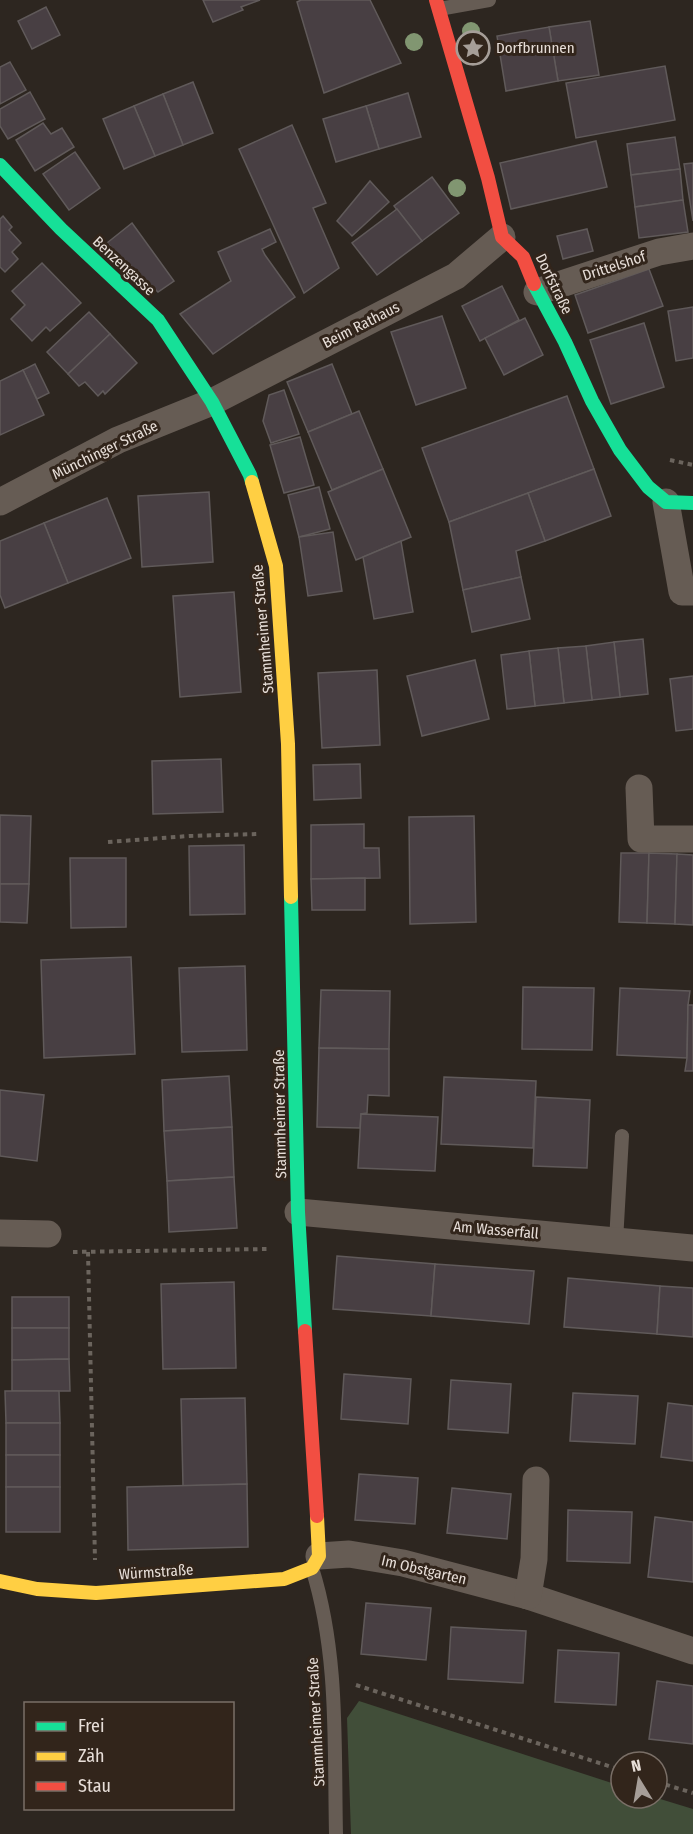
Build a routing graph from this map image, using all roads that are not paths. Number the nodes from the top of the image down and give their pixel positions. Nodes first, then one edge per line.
1 (489, 0) edge
2 (438, 5) edge
3 (0, 165) edge
4 (502, 237) junction
5 (693, 246) edge
6 (537, 292) junction
7 (212, 402) junction
8 (0, 502) edge
9 (666, 502) junction
10 (693, 503) edge
11 (693, 592) edge
12 (639, 788) dead end
13 (693, 838) edge
14 (622, 1136) dead end
15 (298, 1212) junction
16 (0, 1233) edge
17 (48, 1234) dead end
18 (616, 1241) junction
19 (693, 1248) edge
20 (536, 1480) dead end
21 (315, 1562) junction
22 (0, 1581) edge
23 (528, 1596) junction
24 (693, 1651) edge
25 (336, 1834) edge

1 - 2 lane
2 - 4 street
3 - 7 street, Benzengasse
4 - 6 street, Dorfstraße
4 - 7 street, Beim Rathaus
5 - 6 street, Drittelshof
6 - 9 street, Dorfstraße
7 - 8 street, Münchinger Straße
7 - 15 street, Stammheimer Straße
9 - 10 street
9 - 11 street
12 - 13 street
14 - 18 lane
15 - 18 street, Am Wasserfall
15 - 21 street, Stammheimer Straße
16 - 17 street
18 - 19 street, Am Wasserfall
20 - 23 street
21 - 22 street, Würmstraße
21 - 23 street, Im Obstgarten
21 - 25 lane, Stammheimer Straße
23 - 24 street, Im Obstgarten

